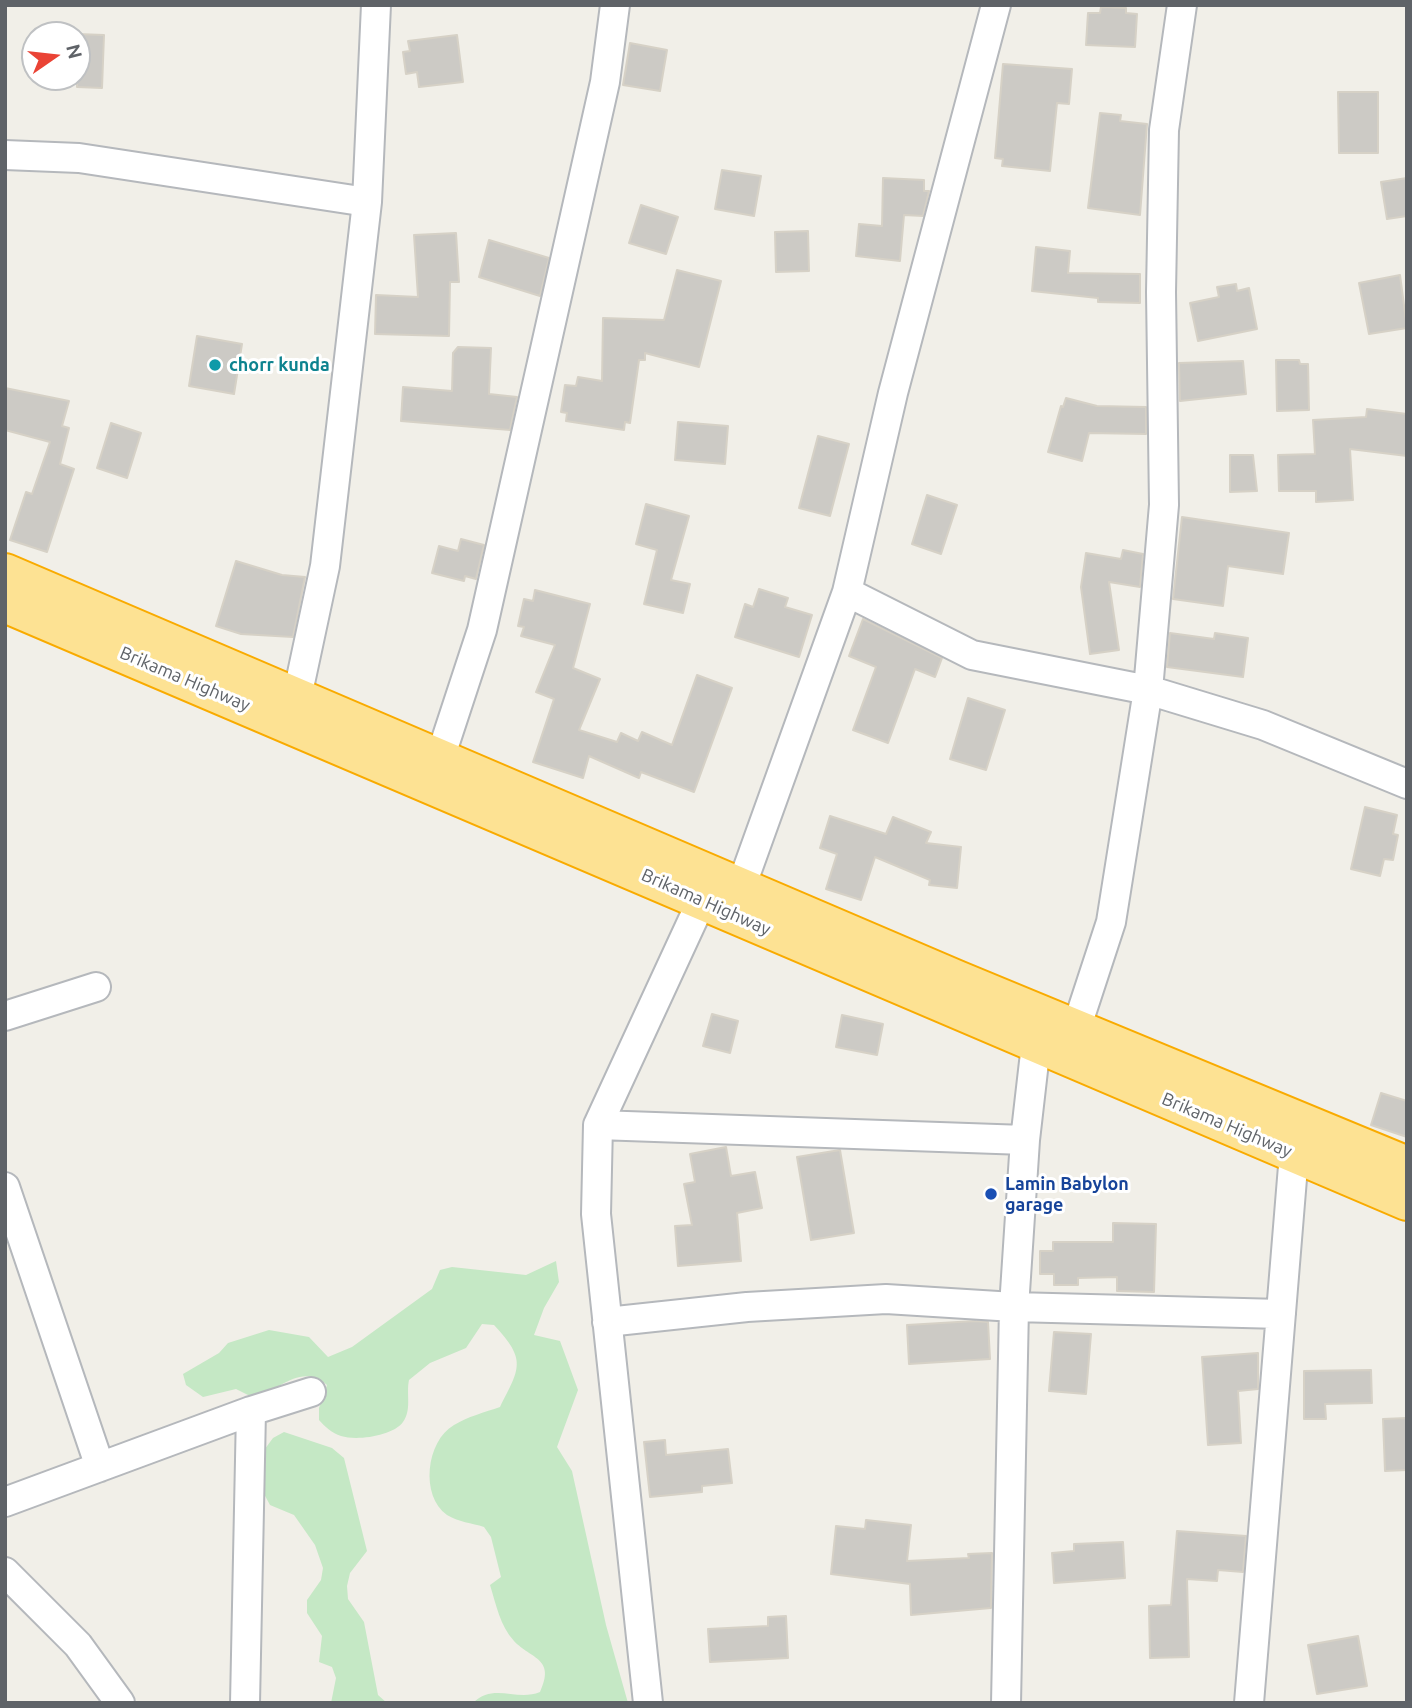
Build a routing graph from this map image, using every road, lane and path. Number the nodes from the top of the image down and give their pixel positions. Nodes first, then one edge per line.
1 (376, 5) edge
2 (615, 5) edge
3 (996, 5) edge
4 (1182, 5) edge
5 (5, 155) edge
6 (368, 202) junction
7 (5, 573) edge
8 (847, 592) junction
9 (5, 603) edge
10 (1149, 690) junction
11 (297, 697) junction
12 (440, 758) junction
13 (1407, 785) edge
14 (741, 887) junction
15 (702, 900) junction
16 (96, 987) dead end
17 (952, 993) junction
18 (5, 1016) edge
19 (1037, 1029) junction
20 (1076, 1029) junction
21 (598, 1125) junction
22 (1026, 1140) junction
23 (1294, 1154) junction
24 (1407, 1166) edge
25 (5, 1187) edge
26 (1407, 1201) edge
27 (1014, 1307) junction
28 (1281, 1314) junction
29 (607, 1322) junction
30 (311, 1392) dead end
31 (251, 1410) junction
32 (100, 1467) junction
33 (5, 1502) edge
34 (5, 1572) edge
35 (120, 1703) edge
36 (245, 1703) edge
37 (648, 1703) edge
38 (1006, 1703) edge
39 (1249, 1703) edge

1 - 6 street
2 - 12 street
3 - 8 street
4 - 10 street
5 - 6 street
6 - 11 street
7 - 11 highway, Brikama Highway
8 - 10 street
8 - 14 street
9 - 15 highway, Brikama Highway
10 - 13 street
10 - 20 street
11 - 12 highway, Brikama Highway
12 - 14 highway, Brikama Highway
14 - 17 highway, Brikama Highway
15 - 17 highway, Brikama Highway
15 - 21 street
16 - 18 street
17 - 19 highway, Brikama Highway
19 - 20 highway, Brikama Highway
19 - 22 street
19 - 23 highway, Brikama Highway
20 - 24 highway, Brikama Highway
21 - 22 street
21 - 29 street
22 - 27 street
23 - 26 highway, Brikama Highway
23 - 28 street
25 - 32 street
27 - 28 street
27 - 29 street
27 - 38 street
28 - 39 street
29 - 37 street
30 - 31 street
31 - 32 street
31 - 36 street
32 - 33 street
34 - 35 street

